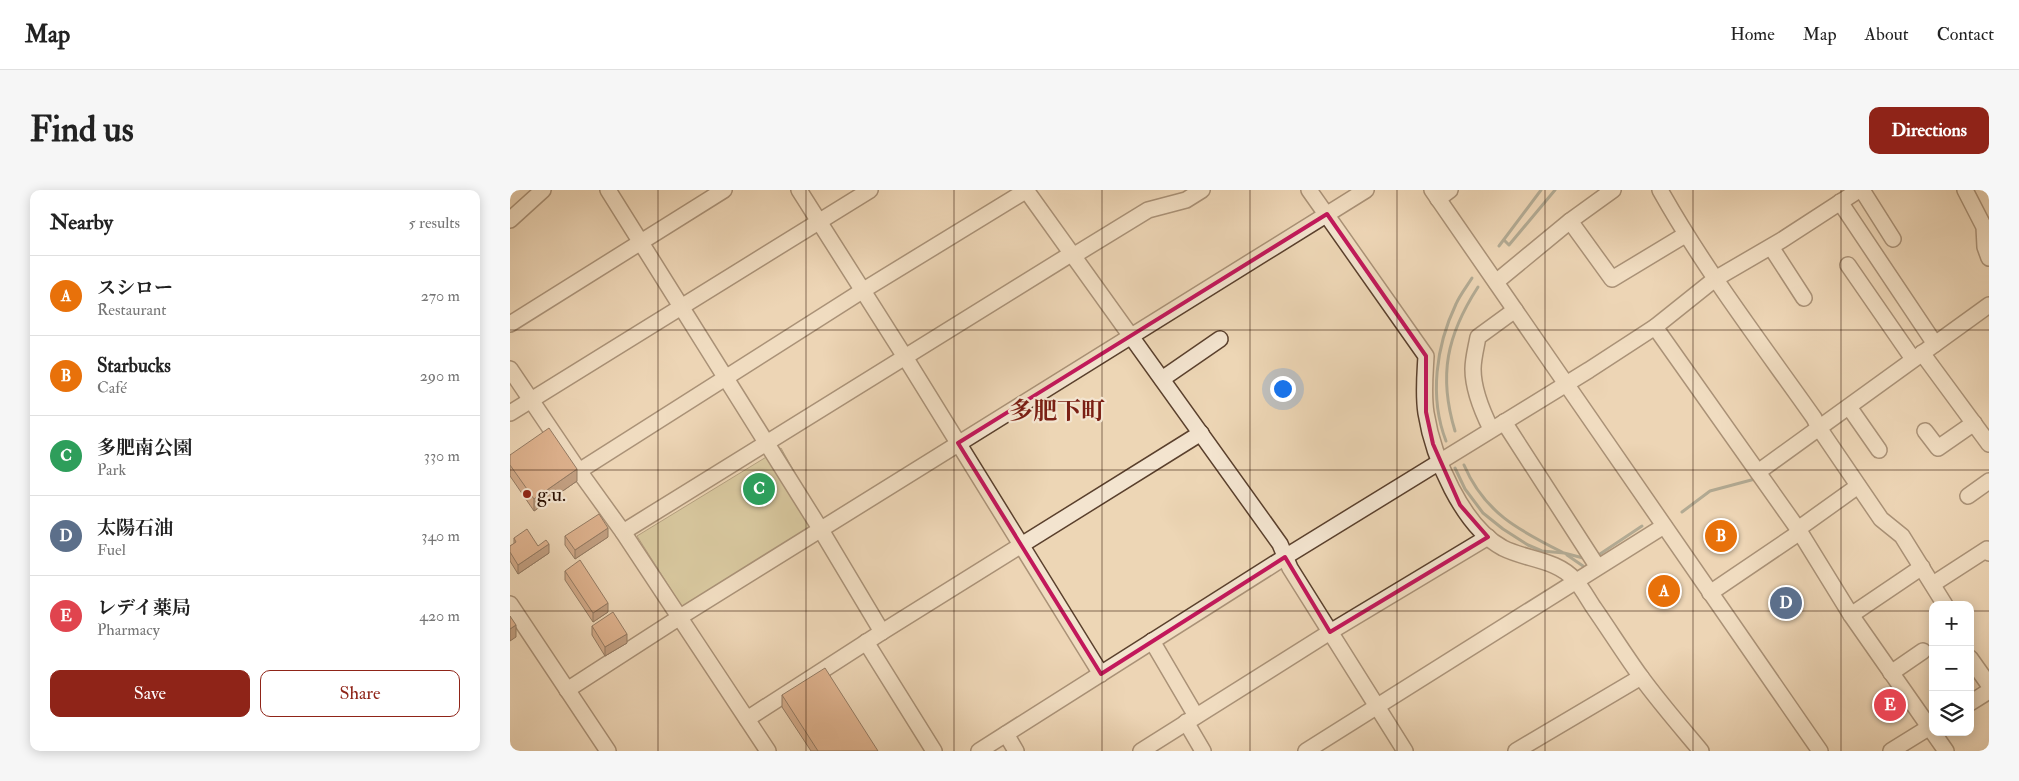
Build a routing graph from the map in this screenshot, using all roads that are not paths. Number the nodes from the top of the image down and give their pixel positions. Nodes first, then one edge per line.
1 (608, 190) edge
2 (724, 190) edge
3 (799, 190) edge
4 (870, 190) edge
5 (1026, 190) edge
6 (1202, 190) edge
7 (1309, 190) edge
8 (1366, 190) edge
9 (1613, 190) edge
10 (1660, 190) edge
11 (1860, 190) edge
12 (1965, 190) edge
13 (540, 192) edge
14 (1440, 193) edge
15 (1840, 202) junction
16 (510, 204) edge
17 (1327, 214) junction
18 (510, 220) edge
19 (819, 221) junction
20 (1570, 222) junction
21 (1685, 235) junction
22 (1893, 239) dead end
23 (640, 242) junction
24 (1771, 247) junction
25 (1072, 255) junction
26 (1989, 258) edge
27 (1848, 265) dead end
28 (1715, 279) junction
29 (1496, 282) junction
30 (862, 291) junction
31 (1804, 298) dead end
32 (1989, 305) edge
33 (682, 307) junction
34 (1515, 310) junction
35 (510, 324) edge
36 (1654, 327) junction
37 (1130, 336) junction
38 (1220, 340) dead end
39 (1935, 344) junction
40 (1918, 356) junction
41 (905, 357) junction
42 (510, 369) edge
43 (726, 378) junction
44 (1162, 379) junction
45 (1566, 384) junction
46 (530, 400) junction
47 (1849, 407) junction
48 (510, 413) edge
49 (1974, 423) junction
50 (1498, 426) junction
51 (1819, 428) junction
52 (1925, 432) dead end
53 (1201, 433) junction
54 (766, 443) junction
55 (958, 444) junction
56 (1989, 444) edge
57 (1879, 450) dead end
58 (1440, 461) junction
59 (579, 471) junction
60 (1758, 472) junction
61 (1989, 481) edge
62 (1858, 486) junction
63 (1968, 496) dead end
64 (1664, 526) junction
65 (821, 530) junction
66 (1799, 530) junction
67 (623, 532) junction
68 (1488, 537) junction
69 (1021, 544) junction
70 (1988, 550) edge
71 (1286, 557) junction
72 (1597, 566) junction
73 (1918, 570) junction
74 (1576, 581) junction
75 (1932, 584) junction
76 (1710, 593) junction
77 (1943, 601) edge
78 (510, 604) edge
79 (1851, 615) junction
80 (680, 617) junction
81 (882, 632) junction
82 (1330, 632) junction
83 (866, 642) junction
84 (1152, 642) junction
85 (1923, 651) dead end
86 (1974, 664) edge
87 (1892, 673) junction
88 (1101, 674) junction
89 (1641, 677) junction
90 (1989, 685) edge
91 (567, 690) junction
92 (1989, 691) edge
93 (1974, 700) edge
94 (1376, 706) junction
95 (747, 719) junction
96 (1191, 719) junction
97 (1929, 723) edge
98 (1929, 727) edge
99 (1006, 734) junction
100 (1937, 736) edge
101 (608, 751) edge
102 (768, 751) edge
103 (934, 751) edge
104 (979, 751) edge
105 (1016, 751) edge
106 (1141, 751) edge
107 (1204, 751) edge
108 (1306, 751) edge
109 (1405, 751) edge
110 (1516, 751) edge
111 (1701, 751) edge
112 (1820, 751) edge
113 (1891, 751) edge
114 (1946, 751) edge

1 - 23 street
2 - 23 street
3 - 19 street
4 - 19 street
5 - 25 street
5 - 30 street
6 - 25 street
7 - 17 street
8 - 17 street
9 - 20 street
10 - 21 street
11 - 15 street
11 - 22 street
12 - 26 street
13 - 16 street
13 - 18 street
14 - 29 street
15 - 24 street
15 - 39 street
17 - 37 street
17 - 58 street
19 - 30 street
19 - 33 street
20 - 21 street
20 - 29 street
21 - 28 street
23 - 33 street
23 - 35 street
24 - 28 street
24 - 31 street
25 - 37 street
25 - 41 street
27 - 40 street
28 - 36 street
28 - 51 street
29 - 34 street
30 - 41 street
30 - 43 street
32 - 39 street
33 - 43 street
33 - 46 street
34 - 45 street
34 - 50 street
36 - 45 street
36 - 60 street
37 - 44 street
37 - 55 street
38 - 44 street
39 - 40 street
40 - 47 street
40 - 49 street
41 - 54 street
41 - 55 street
42 - 46 street
43 - 54 street
43 - 59 street
44 - 53 street
45 - 50 street
45 - 64 street
46 - 48 street
46 - 59 street
47 - 51 street
47 - 57 street
49 - 52 street
49 - 56 street
50 - 58 street
50 - 72 street
51 - 60 street
51 - 62 street
53 - 69 street
53 - 71 street
54 - 65 street
54 - 67 street
55 - 65 street
55 - 69 street
58 - 68 street
58 - 71 street
59 - 67 street
60 - 66 street
61 - 63 street
62 - 66 street
62 - 73 street
64 - 72 street
64 - 76 street
65 - 80 street
65 - 81 street
66 - 76 street
66 - 79 street
67 - 80 street
68 - 74 street
68 - 82 street
69 - 81 street
69 - 88 street
70 - 75 street
71 - 82 street
71 - 84 street
72 - 74 street
73 - 75 street
73 - 79 street
74 - 89 street
74 - 94 street
75 - 77 street
76 - 112 street
78 - 91 street
79 - 87 street
80 - 91 street
80 - 95 street
81 - 83 street
82 - 94 street
82 - 96 street
83 - 95 street
83 - 103 street
84 - 88 street
84 - 96 street
85 - 87 street
86 - 90 street
87 - 97 street
88 - 99 street
89 - 110 street
89 - 111 street
91 - 101 street
92 - 93 street
94 - 108 street
94 - 109 street
95 - 102 street
96 - 106 street
96 - 107 street
98 - 113 street
99 - 104 street
99 - 105 street
100 - 114 street

